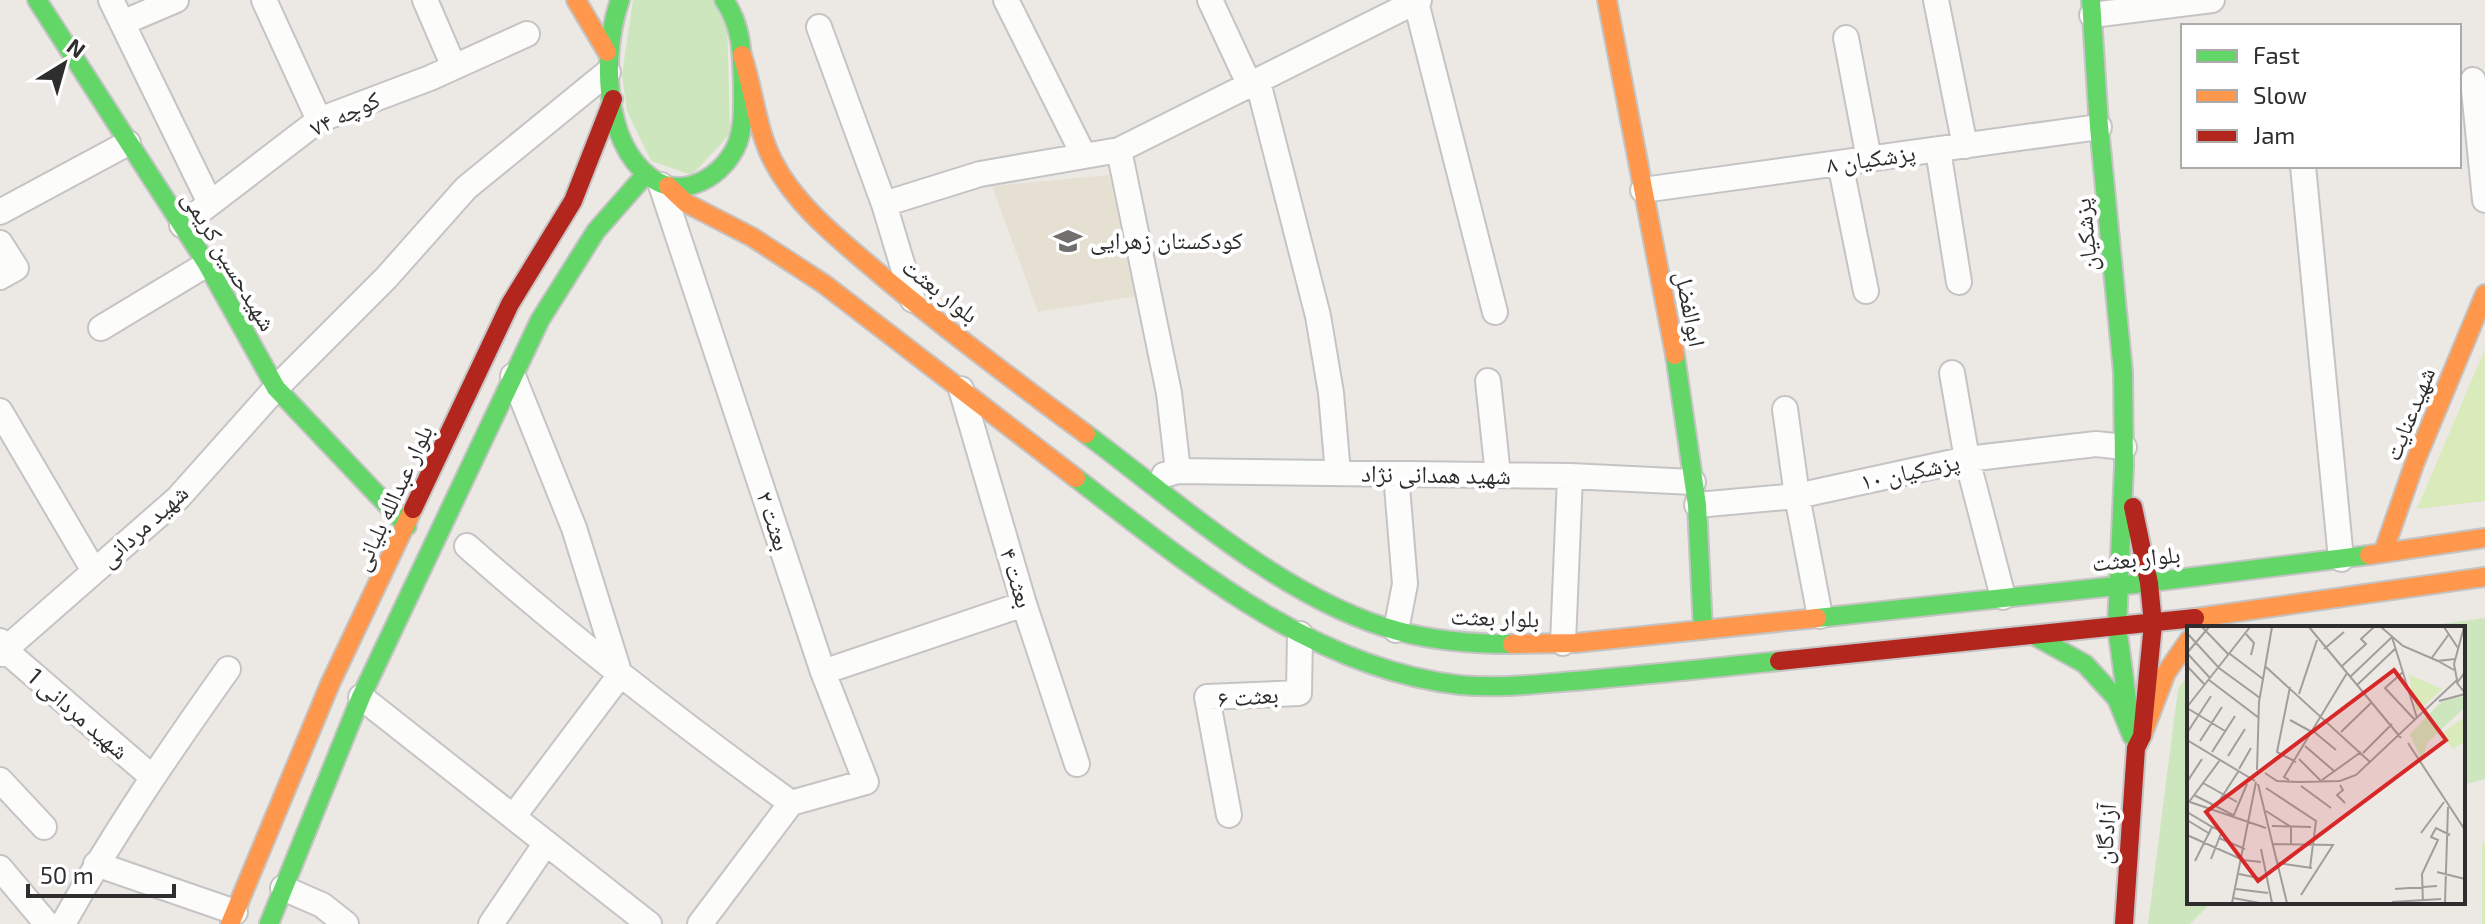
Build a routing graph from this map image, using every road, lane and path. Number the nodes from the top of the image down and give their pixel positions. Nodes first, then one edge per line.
1 (37, 0) edge
2 (111, 0) edge
3 (176, 0) edge
4 (264, 0) edge
5 (425, 0) edge
6 (576, 0) edge
7 (620, 0) edge
8 (724, 0) edge
9 (1006, 0) edge
10 (1210, 0) edge
11 (1607, 0) edge
12 (1936, 0) edge
13 (2212, 0) edge
14 (1412, 2) edge
15 (2092, 7) edge
16 (122, 23) junction
17 (819, 27) dead end
18 (527, 34) dead end
19 (1846, 38) dead end
20 (742, 55) junction
21 (608, 62) junction
22 (454, 67) junction
23 (2472, 80) edge
24 (1254, 84) junction
25 (613, 99) junction
26 (319, 120) junction
27 (2099, 127) junction
28 (128, 143) junction
29 (1965, 146) junction
30 (1119, 150) junction
31 (1938, 150) junction
32 (1083, 154) junction
33 (1869, 159) junction
34 (1840, 163) junction
35 (2303, 168) edge
36 (658, 181) junction
37 (1643, 190) junction
38 (2485, 200) edge
39 (210, 203) junction
40 (884, 204) junction
41 (0, 212) edge
42 (182, 225) junction
43 (0, 243) edge
44 (207, 264) junction
45 (0, 277) edge
46 (1959, 282) dead end
47 (1866, 291) dead end
48 (2485, 294) edge
49 (914, 302) junction
50 (1495, 312) dead end
51 (101, 328) dead end
52 (1952, 373) dead end
53 (513, 376) junction
54 (1488, 381) dead end
55 (276, 388) junction
56 (961, 389) junction
57 (1785, 409) dead end
58 (0, 411) edge
59 (2124, 457) junction
60 (1967, 459) junction
61 (1178, 471) junction
62 (1338, 473) junction
63 (1396, 474) junction
64 (1498, 475) junction
65 (1570, 476) junction
66 (1146, 479) junction
67 (1695, 494) junction
68 (1797, 496) junction
69 (407, 526) junction
70 (2485, 538) edge
71 (467, 546) dead end
72 (2383, 553) junction
73 (2341, 559) junction
74 (94, 571) junction
75 (2485, 577) edge
76 (2149, 583) junction
77 (2118, 585) junction
78 (2003, 597) junction
79 (1024, 604) junction
80 (1820, 616) junction
81 (2201, 623) edge
82 (2153, 624) junction
83 (2117, 627) junction
84 (1396, 630) junction
85 (1703, 630) junction
86 (1300, 634) junction
87 (2033, 635) junction
88 (1563, 643) junction
89 (2187, 643) edge
90 (2, 648) edge
91 (228, 669) dead end
92 (823, 672) junction
93 (620, 675) junction
94 (361, 697) junction
95 (2136, 740) junction
96 (1077, 764) dead end
97 (152, 777) junction
98 (0, 780) edge
99 (791, 803) junction
100 (1229, 815) dead end
101 (513, 817) junction
102 (44, 827) dead end
103 (546, 843) junction
104 (96, 864) junction
105 (0, 868) edge
106 (283, 888) junction
107 (232, 918) edge
108 (47, 924) edge
109 (63, 924) edge
110 (269, 924) edge
111 (346, 924) edge
112 (491, 924) edge
113 (649, 924) edge
114 (700, 924) edge
115 (2124, 924) edge

1 - 28 main road, شهیدحسین کریمی
2 - 16 street
3 - 16 street
4 - 26 street
5 - 22 street
6 - 21 main road
7 - 21 main road
8 - 20 main road
9 - 32 street
10 - 24 street
11 - 37 main road, ابوالفضل
12 - 29 street
13 - 15 street
14 - 24 street
14 - 50 street
15 - 27 main road, پزشکیان
16 - 39 street
17 - 40 street
18 - 22 street, کوچه ۷۴
19 - 33 street
20 - 36 main road
20 - 49 main road, بلوار بعثت
21 - 25 main road
21 - 55 street, شهید مردانی
22 - 26 street, کوچه ۷۴
23 - 38 street
24 - 30 street
24 - 62 street
25 - 36 main road
25 - 69 main road, بلوار عبدالله بلیانی
26 - 39 street, کوچه ۷۴
27 - 29 street, پزشکیان ۸
27 - 59 main road, پزشکیان
28 - 41 street
28 - 42 main road, شهیدحسین کریمی
29 - 31 street, پزشکیان ۸
30 - 32 street
30 - 61 street
31 - 33 street, پزشکیان ۸
31 - 46 street
32 - 40 street
33 - 34 street, پزشکیان ۸
34 - 37 street, پزشکیان ۸
34 - 47 street
35 - 73 street
36 - 53 main road
36 - 56 main road
36 - 92 street, بعثت ۲
37 - 67 main road, ابوالفضل
39 - 42 street, کوچه ۷۴
40 - 49 street
42 - 44 main road, شهیدحسین کریمی
43 - 45 street
44 - 51 street
44 - 55 main road, شهیدحسین کریمی
48 - 72 main road, شهیدعنایت
49 - 66 main road, بلوار بعثت
52 - 60 street
53 - 93 street
53 - 94 main road
54 - 64 street
55 - 69 main road, شهیدحسین کریمی
55 - 74 street, شهید مردانی
56 - 79 street, بعثت ۴
56 - 86 main road
57 - 68 street
58 - 74 street
59 - 60 street, پزشکیان ۱۰
59 - 76 main road, پزشکیان
59 - 77 main road, پزشکیان
60 - 68 street, پزشکیان ۱۰
60 - 78 street
61 - 62 street, شهید همدانی نژاد
61 - 66 street, شهید همدانی نژاد
62 - 63 street, شهید همدانی نژاد
63 - 64 street, شهید همدانی نژاد
63 - 84 street
64 - 65 street, شهید همدانی نژاد
65 - 67 street, شهید همدانی نژاد
65 - 88 street
66 - 84 main road, بلوار بعثت
67 - 68 street, پزشکیان ۱۰
67 - 85 main road, ابوالفضل
68 - 80 street
69 - 107 main road, بلوار عبدالله بلیانی
70 - 72 main road, بلوار بعثت
71 - 93 street
72 - 73 main road, بلوار بعثت
73 - 76 main road, بلوار بعثت
74 - 90 street, شهید مردانی
75 - 81 main road
76 - 77 main road, بلوار بعثت
76 - 82 main road, پزشکیان
77 - 78 main road, بلوار بعثت
77 - 83 main road, پزشکیان
78 - 80 main road, بلوار بعثت
79 - 92 street
79 - 96 street, بعثت ۴
80 - 85 main road, بلوار بعثت
81 - 82 main road
82 - 83 main road
82 - 95 main road, پزشکیان
83 - 87 main road
83 - 95 main road, پزشکیان
84 - 88 main road, بلوار بعثت
85 - 88 main road, بلوار بعثت
86 - 87 main road
86 - 100 street, بعثت ۶
87 - 95 main road
89 - 95 main road
90 - 97 street, شهید مردانی 1
91 - 97 street
92 - 99 street, بعثت ۲
93 - 99 street
93 - 101 street
94 - 101 street
94 - 106 main road
95 - 115 main road, آزادگان
97 - 104 street
98 - 102 street
99 - 114 street
101 - 103 street
103 - 112 street
103 - 113 street
104 - 107 street
104 - 109 street
105 - 108 street
106 - 110 main road
106 - 111 street

